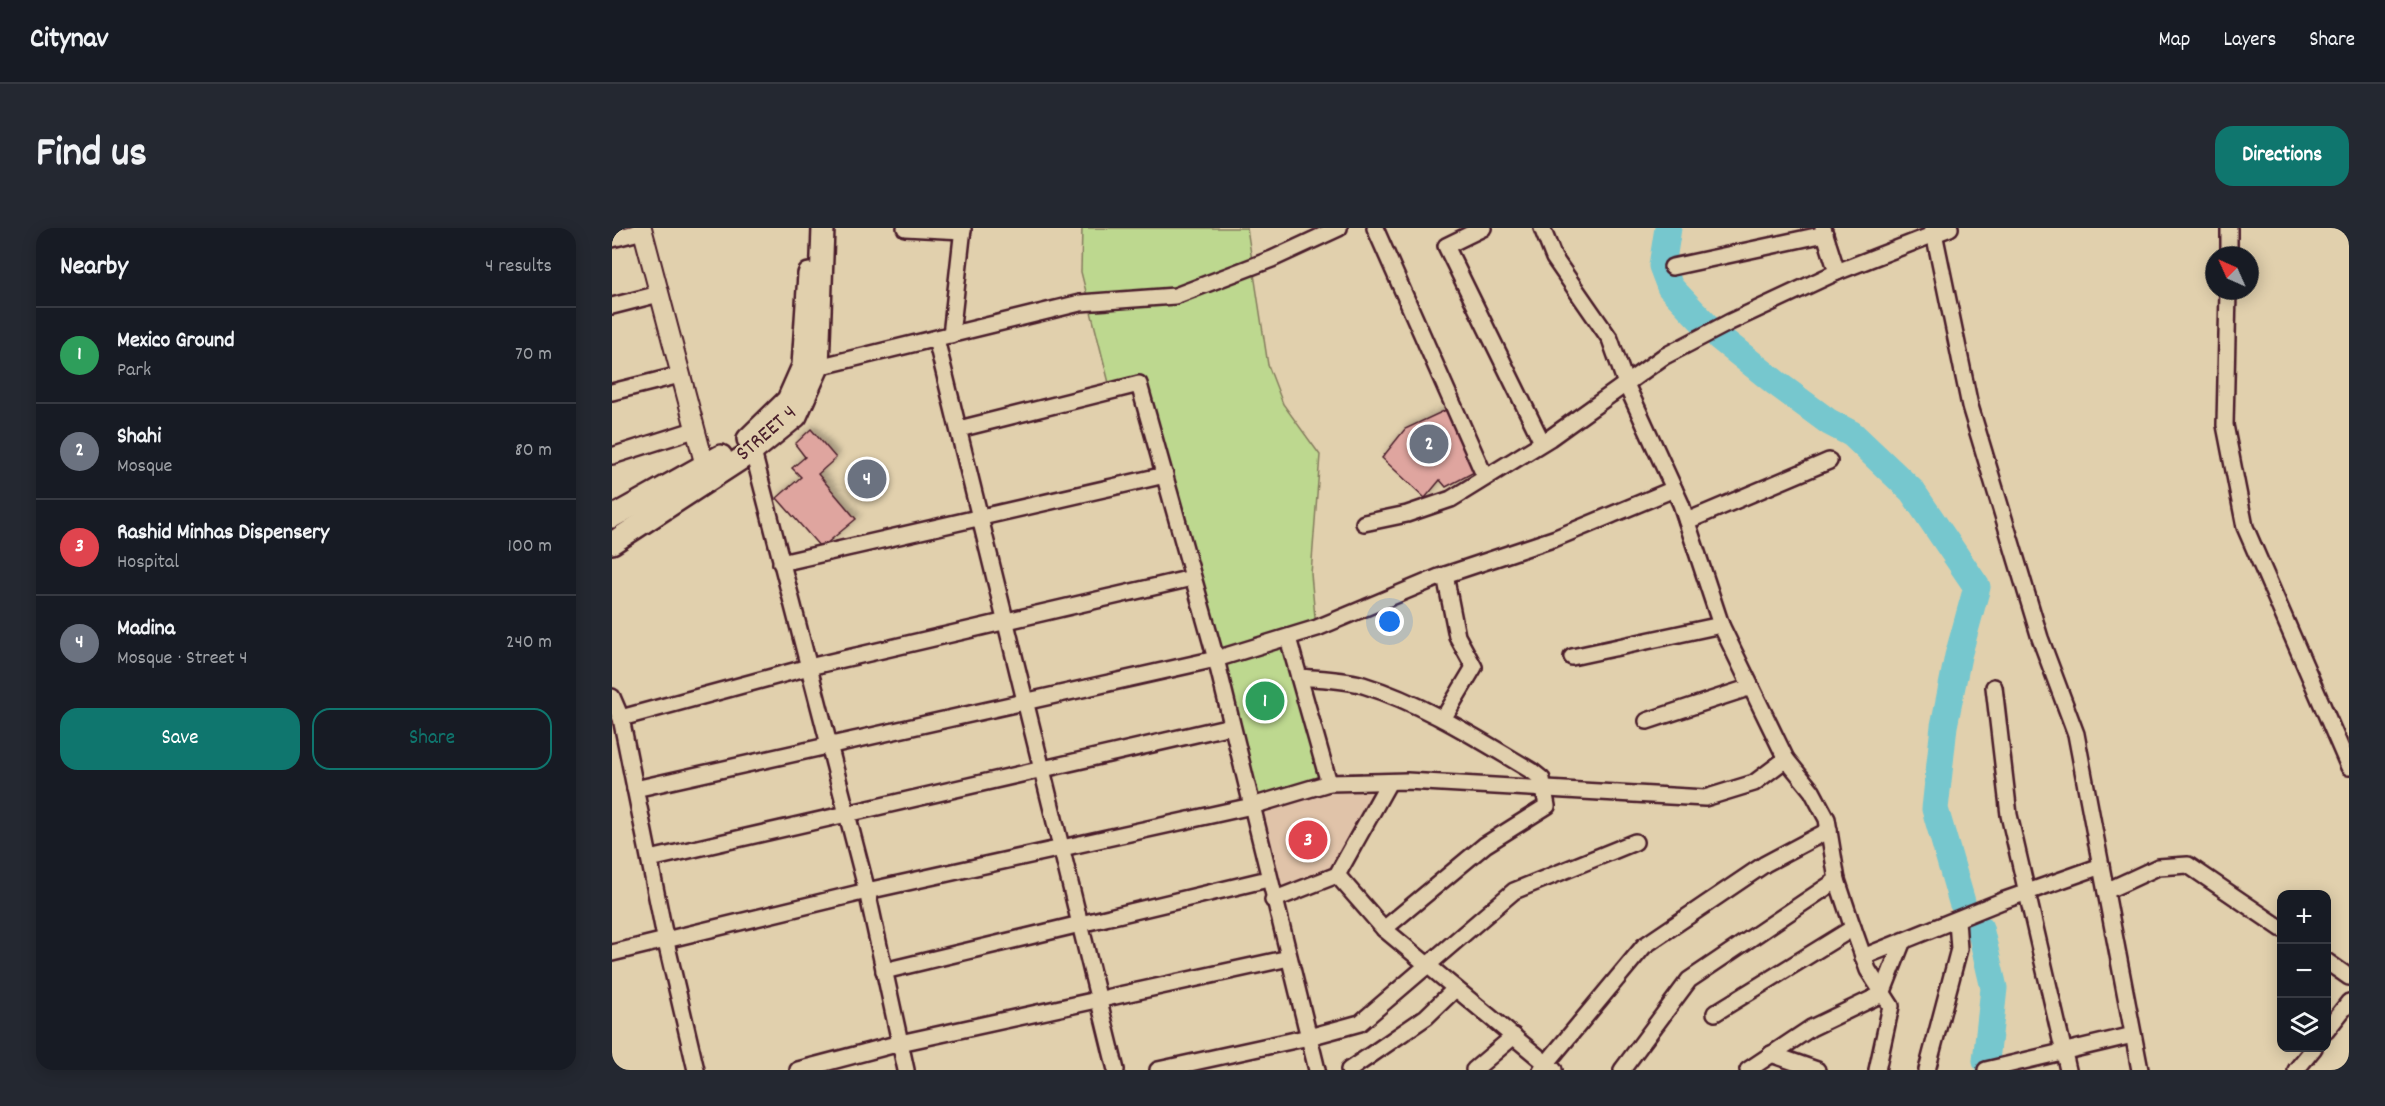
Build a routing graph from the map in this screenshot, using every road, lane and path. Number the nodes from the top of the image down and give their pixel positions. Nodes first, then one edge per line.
1 (811, 228) edge
2 (823, 228) edge
3 (905, 228) edge
4 (1339, 228) edge
5 (1375, 228) edge
6 (1483, 228) edge
7 (1542, 228) edge
8 (2229, 228) edge
9 (642, 230) edge
10 (963, 230) edge
11 (1940, 230) edge
12 (1824, 231) edge
13 (612, 239) edge
14 (2229, 246) edge
15 (1672, 267) dead end
16 (1837, 272) junction
17 (659, 294) junction
18 (2228, 300) edge
19 (612, 306) edge
20 (944, 337) junction
21 (818, 367) junction
22 (680, 375) junction
23 (1626, 384) junction
24 (612, 392) edge
25 (959, 429) junction
26 (694, 430) junction
27 (1542, 442) junction
28 (751, 444) junction
29 (612, 456) edge
30 (1829, 460) dead end
31 (705, 466) junction
32 (1165, 476) junction
33 (1485, 477) junction
34 (1674, 489) junction
35 (612, 517) edge
36 (981, 518) junction
37 (1687, 521) junction
38 (1364, 523) dead end
39 (612, 543) edge
40 (781, 563) junction
41 (1445, 575) junction
42 (1192, 578) junction
43 (1006, 621) junction
44 (1721, 625) junction
45 (1288, 638) junction
46 (1572, 657) dead end
47 (1216, 658) junction
48 (809, 667) junction
49 (1299, 677) junction
50 (1750, 687) junction
51 (1994, 687) dead end
52 (612, 697) edge
53 (1025, 701) junction
54 (621, 718) junction
55 (1443, 719) junction
56 (1647, 721) dead end
57 (1231, 726) junction
58 (829, 745) junction
59 (1786, 759) junction
60 (2349, 766) edge
61 (1042, 769) junction
62 (1389, 782) junction
63 (1329, 783) junction
64 (635, 789) junction
65 (1545, 790) junction
66 (1252, 806) junction
67 (847, 813) junction
68 (1829, 830) junction
69 (1635, 842) dead end
70 (1060, 848) junction
71 (650, 859) junction
72 (2101, 866) junction
73 (1337, 875) junction
74 (1268, 879) junction
75 (1838, 880) junction
76 (867, 891) junction
77 (2106, 891) junction
78 (2029, 892) junction
79 (1274, 900) junction
80 (1956, 920) junction
81 (1079, 924) junction
82 (2277, 926) edge
83 (1853, 928) junction
84 (1384, 929) junction
85 (666, 942) junction
86 (1902, 943) junction
87 (612, 953) edge
88 (1863, 957) junction
89 (1289, 958) junction
90 (2331, 964) edge
91 (1427, 966) junction
92 (885, 971) junction
93 (2349, 977) edge
94 (1455, 989) junction
95 (1882, 994) junction
96 (1097, 1001) junction
97 (2349, 1002) edge
98 (1715, 1013) dead end
99 (2331, 1025) edge
100 (2133, 1035) junction
101 (1514, 1036) junction
102 (1309, 1037) junction
103 (900, 1043) junction
104 (2064, 1052) junction
105 (2310, 1052) edge
106 (1771, 1054) junction
107 (2026, 1066) edge
108 (1547, 1068) edge
109 (696, 1070) edge
110 (798, 1070) edge
111 (906, 1070) edge
112 (1116, 1070) edge
113 (1158, 1070) edge
114 (1317, 1070) edge
115 (1349, 1070) edge
116 (1474, 1070) edge
117 (1622, 1070) edge
118 (1748, 1070) edge
119 (1818, 1070) edge
120 (1877, 1070) edge
121 (1927, 1070) edge
122 (1986, 1070) edge
123 (2068, 1070) edge
124 (2140, 1070) edge
125 (2296, 1070) edge

1 - 28 main road, STREET 4
2 - 21 main road, STREET 4
3 - 10 street
4 - 20 street
5 - 33 street
6 - 27 street
7 - 23 street
8 - 14 street
9 - 13 street
9 - 17 street
10 - 20 street
11 - 16 street
11 - 72 street
12 - 15 street
12 - 16 street
16 - 23 street
17 - 19 street
17 - 22 street
18 - 60 street
20 - 21 street
20 - 25 street
21 - 28 main road, STREET 4
22 - 24 street
22 - 26 street
23 - 27 street
23 - 34 street
25 - 32 street
25 - 36 street
26 - 29 street
26 - 31 street
27 - 33 street
28 - 31 main road, STREET 4
28 - 39 main road, STREET 4
28 - 40 street
30 - 37 street
31 - 35 main road, STREET 4
32 - 36 street
32 - 42 street
33 - 38 street
34 - 37 street
34 - 41 street
36 - 40 street
36 - 43 street
37 - 44 street
40 - 48 street
41 - 45 street
41 - 55 street
42 - 43 street
42 - 47 street
43 - 48 street
43 - 53 street
44 - 46 street
44 - 50 street
45 - 47 street
45 - 49 street
47 - 53 street
47 - 57 street
48 - 54 street
48 - 58 street
49 - 55 street
49 - 63 street
50 - 56 street
50 - 59 street
51 - 78 street
52 - 54 street
53 - 58 street
53 - 61 street
54 - 64 street
55 - 65 street
57 - 61 street
57 - 66 street
58 - 64 street
58 - 67 street
59 - 65 street
59 - 68 street
61 - 67 street
61 - 70 street
62 - 63 street
62 - 65 street
62 - 73 street
63 - 66 street
64 - 71 street
65 - 84 street
66 - 70 street
66 - 74 street
67 - 71 street
67 - 76 street
68 - 75 street
68 - 108 street
69 - 91 street
70 - 76 street
70 - 81 street
71 - 85 street
72 - 77 street
72 - 78 street
73 - 79 street
73 - 84 street
74 - 79 street
74 - 81 street
75 - 83 street
75 - 117 street
76 - 85 street
76 - 92 street
77 - 82 street
77 - 100 street
78 - 80 street
78 - 104 street
79 - 89 street
80 - 86 street
80 - 121 street
81 - 92 street
81 - 96 street
83 - 88 street
83 - 98 street
84 - 91 street
85 - 87 street
85 - 109 street
86 - 88 street
86 - 95 street
88 - 95 street
89 - 96 street
89 - 102 street
90 - 93 street
91 - 94 street
91 - 102 street
92 - 103 street
94 - 101 street
94 - 115 street
95 - 106 street
95 - 120 street
96 - 103 street
96 - 112 street
97 - 99 street
100 - 104 street
100 - 124 street
101 - 108 street
101 - 116 street
102 - 113 street
102 - 114 street
103 - 110 street
103 - 111 street
104 - 107 street
104 - 123 street
105 - 125 street
106 - 118 street
106 - 119 street
107 - 122 street

